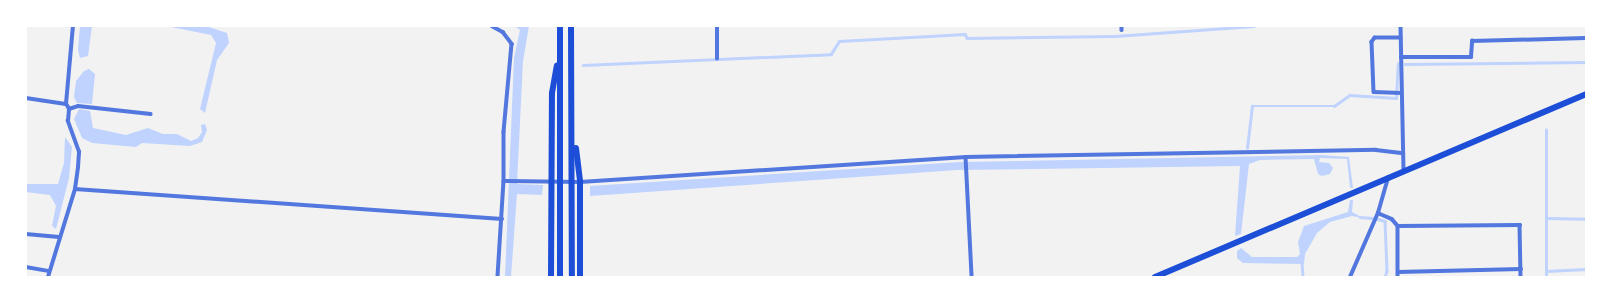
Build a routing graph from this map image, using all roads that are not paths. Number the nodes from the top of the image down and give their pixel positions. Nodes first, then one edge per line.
1 (73, 26) edge
2 (492, 26) edge
3 (560, 26) edge
4 (571, 26) edge
5 (717, 26) edge
6 (1401, 26) edge
7 (1401, 38) junction
8 (1586, 38) edge
9 (560, 50) junction
10 (1401, 57) junction
11 (717, 59) dead end
12 (1401, 93) junction
13 (1586, 94) edge
14 (26, 98) edge
15 (66, 104) junction
16 (69, 110) junction
17 (151, 114) dead end
18 (573, 126) junction
19 (1401, 153) junction
20 (966, 157) junction
21 (1404, 170) junction
22 (1388, 178) junction
23 (504, 181) junction
24 (552, 181) junction
25 (580, 182) junction
26 (75, 189) junction
27 (1378, 213) junction
28 (502, 219) junction
29 (1398, 226) junction
30 (26, 234) edge
31 (59, 237) junction
32 (26, 267) edge
33 (1521, 269) junction
34 (48, 271) junction
35 (1398, 272) junction
36 (48, 277) edge
37 (498, 277) edge
38 (551, 277) edge
39 (560, 277) edge
40 (572, 277) edge
41 (580, 277) edge
42 (972, 277) edge
43 (1155, 277) edge
44 (1350, 277) edge
45 (1398, 277) edge
46 (1521, 277) edge

1 - 15 street
2 - 23 street
3 - 9 highway
4 - 18 highway
5 - 11 street
6 - 7 street
7 - 10 street
7 - 12 street
8 - 10 street
9 - 24 highway
9 - 39 highway
10 - 12 street
12 - 19 street
13 - 21 highway
14 - 15 street
15 - 16 street
16 - 17 street
16 - 26 street
18 - 25 highway
18 - 40 highway
19 - 20 street
19 - 21 street
20 - 25 street
20 - 42 street
21 - 22 highway
22 - 27 street
22 - 43 highway
23 - 24 street
23 - 28 street
24 - 25 street
24 - 38 highway
25 - 41 highway
26 - 28 street
26 - 31 street
27 - 29 street
27 - 44 street
28 - 37 street
29 - 33 street
29 - 35 street
30 - 31 street
31 - 34 street
32 - 34 street
33 - 35 street
33 - 46 street
34 - 36 street
35 - 45 street

